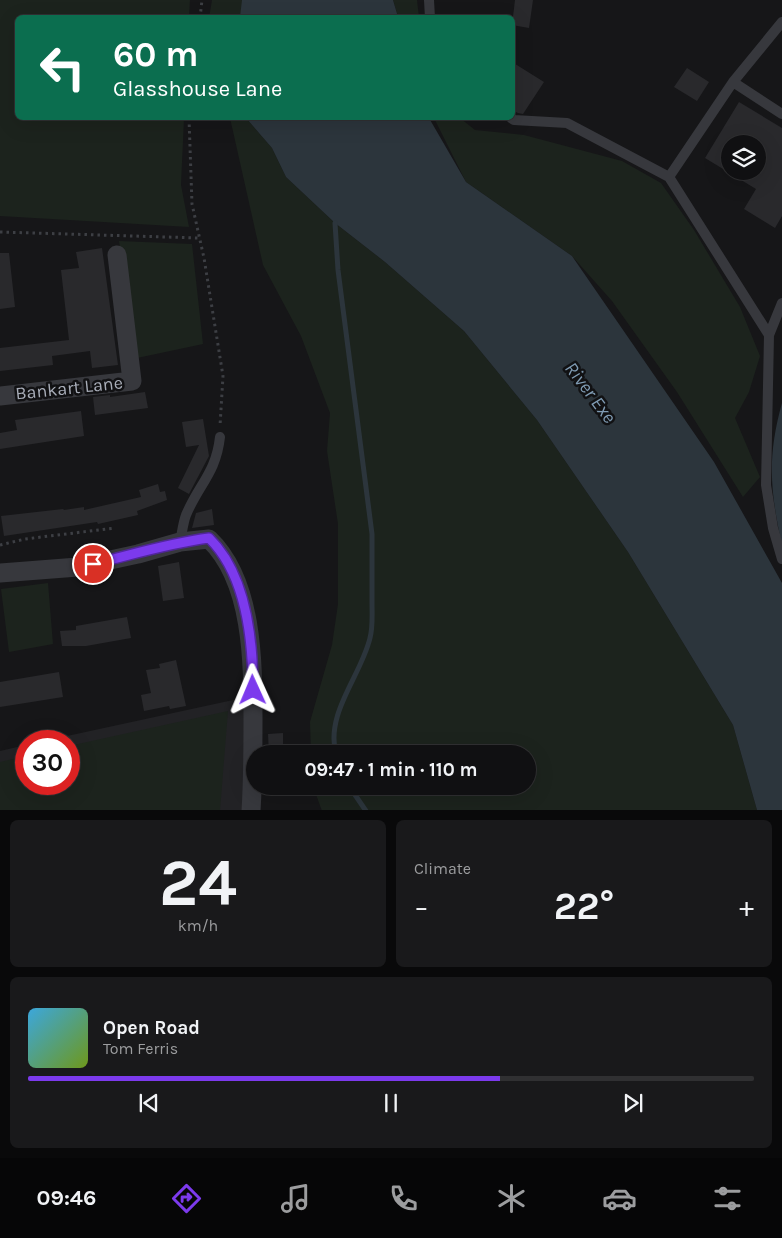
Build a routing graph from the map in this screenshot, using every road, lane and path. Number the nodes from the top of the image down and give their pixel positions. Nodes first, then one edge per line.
1 (202, 0) edge
2 (429, 0) edge
3 (200, 15) edge
4 (430, 15) edge
5 (781, 26) edge
6 (733, 82) junction
7 (782, 114) edge
8 (189, 120) edge
9 (514, 120) edge
10 (669, 177) junction
11 (0, 232) edge
12 (199, 238) junction
13 (117, 255) dead end
14 (782, 304) edge
15 (769, 335) junction
16 (0, 396) edge
17 (220, 436) joint
18 (114, 528) dead end
19 (180, 542) junction
20 (0, 544) edge
21 (782, 559) edge
22 (0, 573) edge
23 (252, 810) edge

1 - 3 path
2 - 4 lane
5 - 6 lane
6 - 7 lane
6 - 10 lane
8 - 12 path
9 - 10 lane
10 - 15 lane
11 - 12 path
12 - 17 path
13 - 16 street, Bankart Lane
14 - 15 lane
15 - 21 lane
17 - 19 lane
18 - 20 path
19 - 22 street
19 - 23 street

